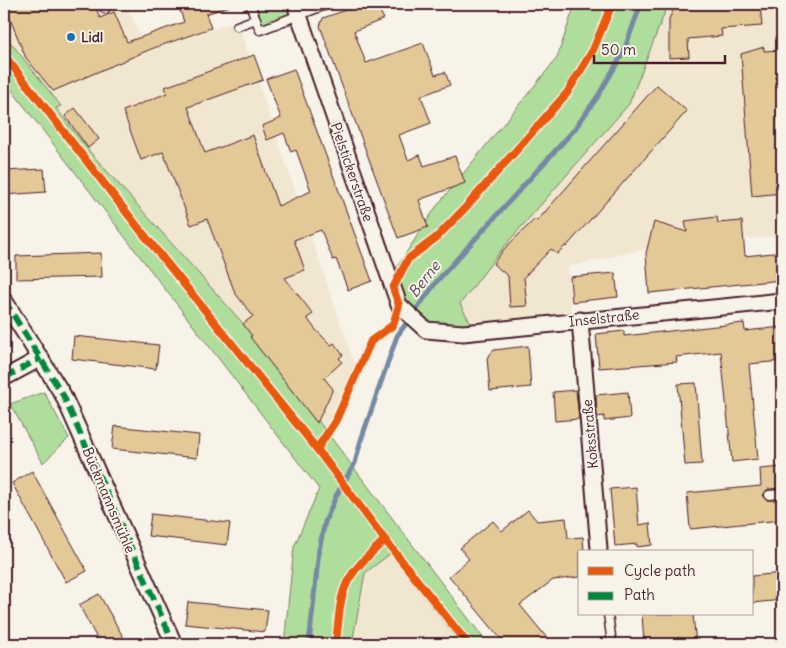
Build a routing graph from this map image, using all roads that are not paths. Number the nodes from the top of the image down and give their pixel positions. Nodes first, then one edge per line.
1 (250, 4) edge
2 (328, 4) edge
3 (297, 9) edge
4 (256, 19) junction
5 (237, 26) dead end
6 (4, 300) edge
7 (782, 301) edge
8 (580, 320) junction
9 (426, 330) joint
10 (41, 358) junction
11 (4, 378) edge
12 (782, 494) edge
13 (768, 495) dead end
14 (599, 550) edge
15 (608, 616) edge
16 (174, 644) edge
17 (612, 644) edge

1 - 4 lane
2 - 3 lane
3 - 4 lane
3 - 9 street, Pielstickerstraße
4 - 5 lane
6 - 10 street, Bückmannsmühle
7 - 8 street, Inselstraße
8 - 9 street, Inselstraße
8 - 14 street, Koksstraße
10 - 11 street
10 - 16 street, Bückmannsmühle
12 - 13 lane
15 - 17 lane

